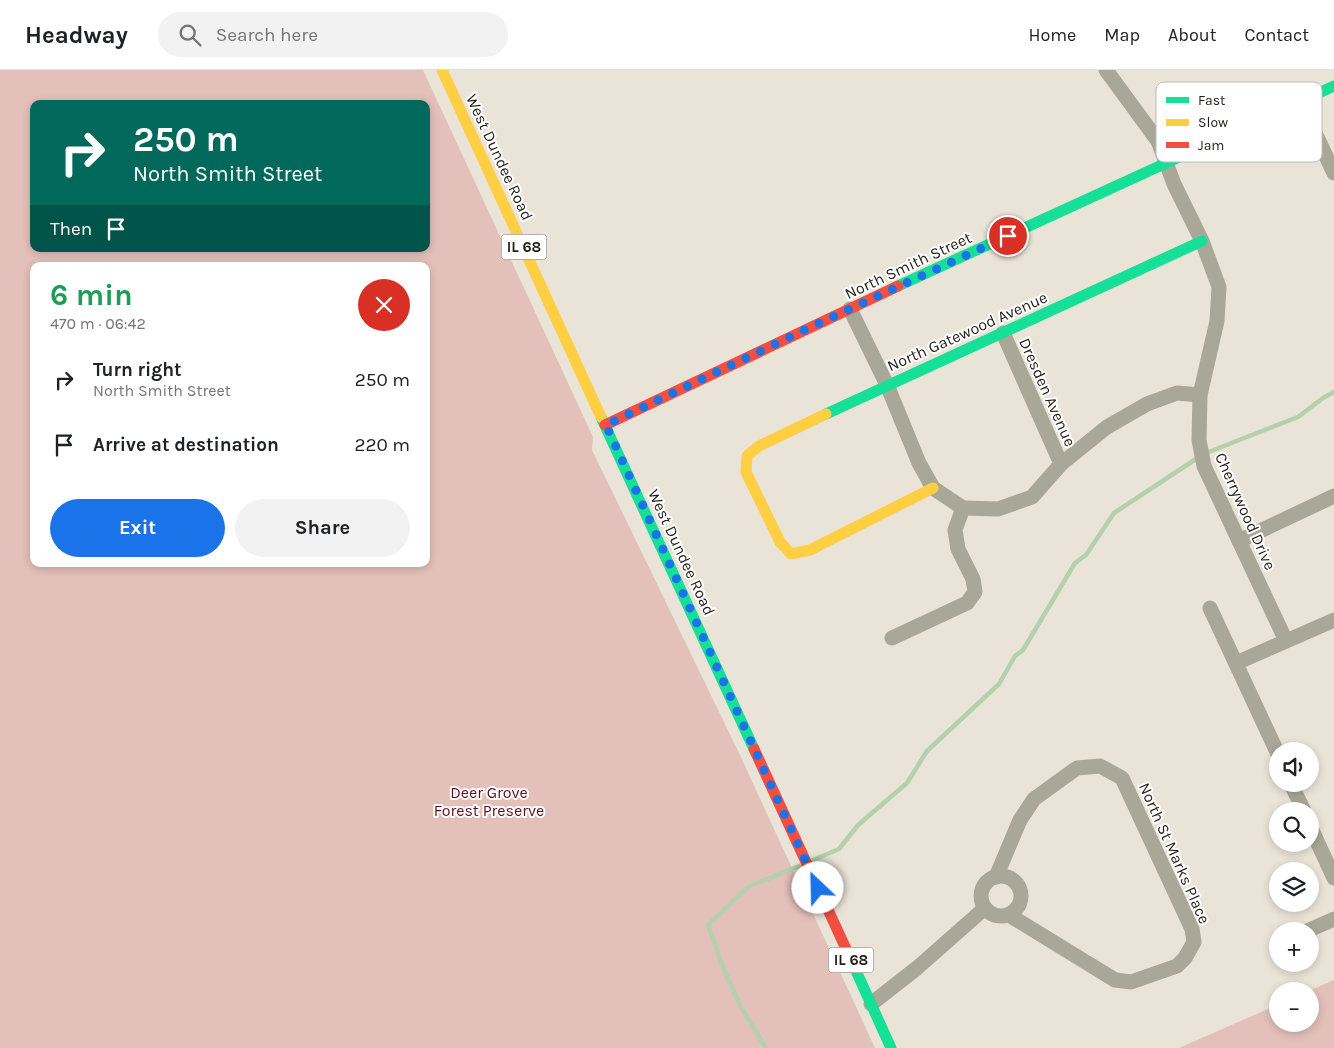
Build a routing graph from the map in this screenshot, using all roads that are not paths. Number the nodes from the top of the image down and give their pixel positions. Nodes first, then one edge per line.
1 (442, 70) edge
2 (1106, 70) edge
3 (1334, 86) edge
4 (1322, 91) edge
5 (1156, 138) edge
6 (1322, 148) edge
7 (1166, 163) joint
8 (1334, 173) edge
9 (1202, 240) junction
10 (850, 309) junction
11 (1003, 334) junction
12 (887, 385) junction
13 (1200, 395) junction
14 (606, 425) junction
15 (1061, 464) junction
16 (934, 488) junction
17 (1334, 496) edge
18 (963, 508) junction
19 (1239, 540) junction
20 (1210, 608) dead end
21 (1334, 620) edge
22 (892, 638) dead end
23 (1286, 641) junction
24 (1236, 663) junction
25 (1272, 742) edge
26 (1319, 846) edge
27 (996, 877) junction
28 (1334, 878) edge
29 (985, 908) junction
30 (1009, 915) junction
31 (1334, 919) edge
32 (1319, 926) edge
33 (871, 1004) junction
34 (891, 1048) edge

1 - 14 street, West Dundee Road / IL 68
2 - 5 street, Cherrywood Drive
3 - 4 street, North Smith Street
6 - 8 street
7 - 9 street, Cherrywood Drive
7 - 10 street, North Smith Street
9 - 11 street, North Gatewood Avenue
9 - 13 street, Cherrywood Drive
10 - 12 street
10 - 14 street, North Smith Street
11 - 12 street, North Gatewood Avenue
11 - 15 street, Dresden Avenue
12 - 16 street
12 - 16 street, North Gatewood Avenue
13 - 15 street
13 - 19 street, Cherrywood Drive
14 - 33 street, West Dundee Road / IL 68
15 - 18 street
16 - 18 street
17 - 19 street
18 - 22 street
19 - 23 street, Cherrywood Drive
20 - 24 street
21 - 23 street
23 - 24 street
24 - 25 street
26 - 28 street
27 - 29 street, North St Marks Place
27 - 30 street
27 - 30 street, North St Marks Place
29 - 30 street, North St Marks Place
29 - 33 street
31 - 32 street
33 - 34 street, West Dundee Road / IL 68

